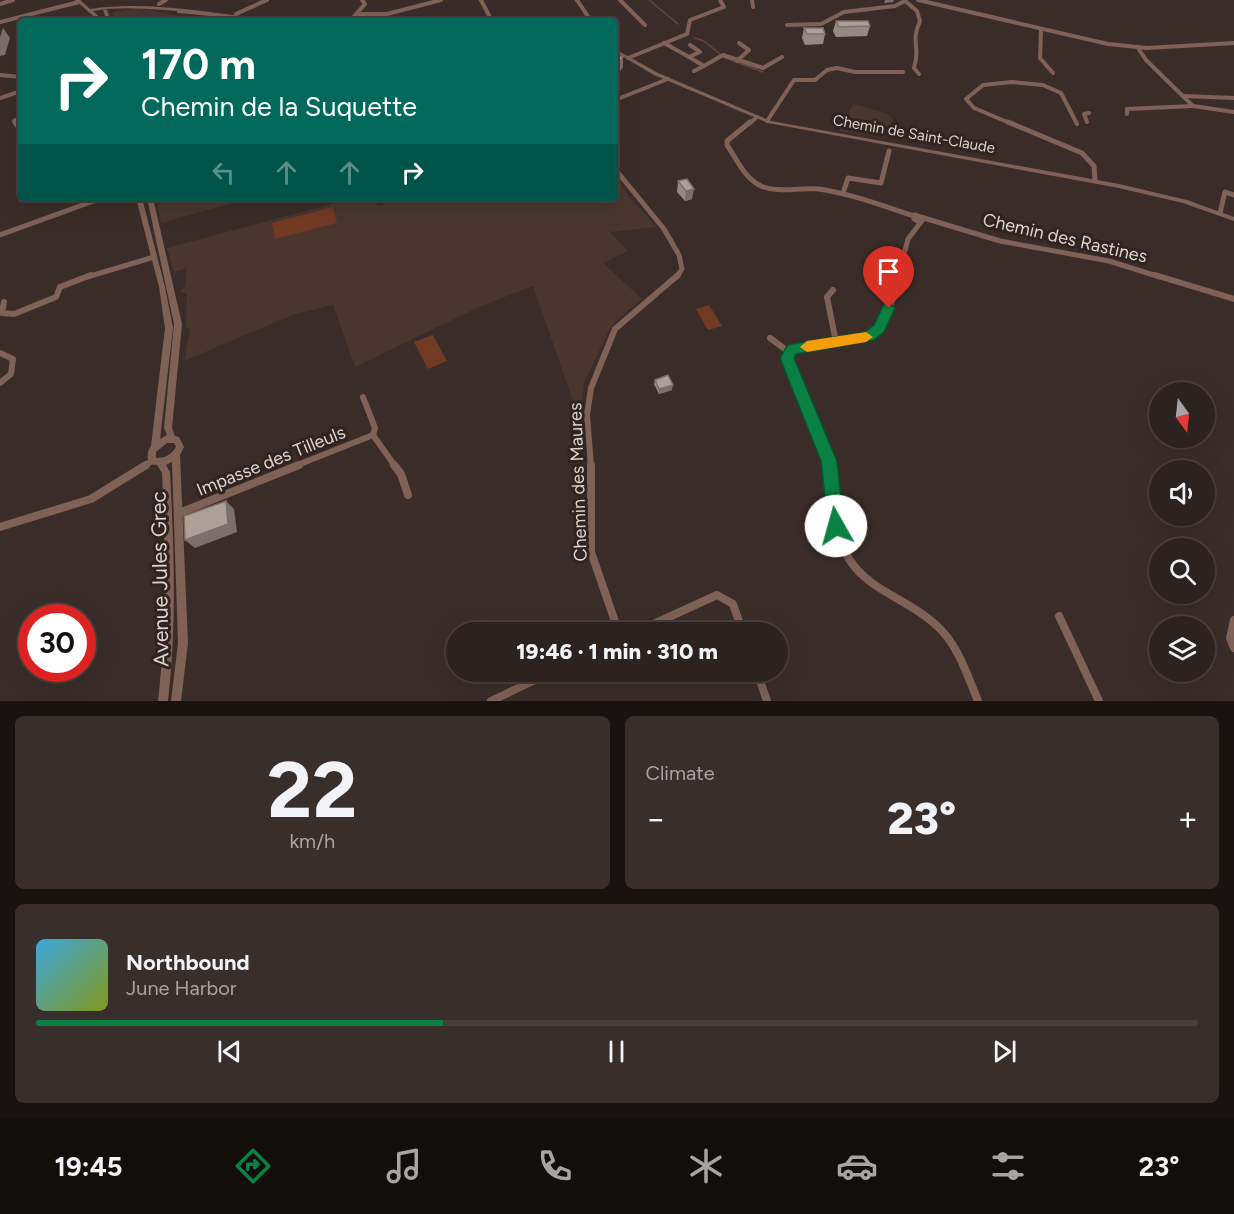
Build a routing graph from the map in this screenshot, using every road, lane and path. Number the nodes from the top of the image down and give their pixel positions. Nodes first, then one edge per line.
1 (14, 0) edge
2 (166, 0) edge
3 (267, 0) edge
4 (363, 0) edge
5 (441, 0) edge
6 (481, 0) edge
7 (577, 0) edge
8 (620, 0) edge
9 (720, 0) edge
10 (752, 0) edge
11 (918, 0) edge
12 (80, 1) edge
13 (905, 1) edge
14 (0, 4) edge
15 (159, 4) junction
16 (96, 6) junction
17 (753, 7) dead end
18 (105, 9) junction
19 (90, 10) junction
20 (95, 14) junction
21 (236, 14) junction
22 (358, 14) junction
23 (99, 18) edge
24 (108, 18) edge
25 (240, 18) edge
26 (254, 18) edge
27 (353, 18) edge
28 (357, 18) edge
29 (490, 18) edge
30 (589, 18) edge
31 (0, 22) edge
32 (645, 25) dead end
33 (788, 25) dead end
34 (1041, 30) junction
35 (664, 43) junction
36 (739, 43) dead end
37 (1234, 43) edge
38 (690, 45) dead end
39 (1138, 48) junction
40 (618, 52) edge
41 (689, 57) junction
42 (782, 57) dead end
43 (628, 58) junction
44 (737, 61) junction
45 (704, 66) junction
46 (694, 71) dead end
47 (903, 72) dead end
48 (1053, 73) dead end
49 (919, 74) dead end
50 (0, 75) edge
51 (18, 77) edge
52 (668, 78) junction
53 (18, 92) edge
54 (1184, 96) junction
55 (0, 98) edge
56 (1234, 98) edge
57 (618, 99) edge
58 (1193, 106) junction
59 (1234, 112) edge
60 (1089, 113) dead end
61 (1127, 114) dead end
62 (757, 117) junction
63 (767, 121) junction
64 (1087, 122) dead end
65 (1077, 124) dead end
66 (889, 151) dead end
67 (618, 173) edge
68 (1095, 181) junction
69 (844, 190) dead end
70 (1234, 195) edge
71 (94, 201) edge
72 (140, 201) edge
73 (151, 201) edge
74 (1221, 211) junction
75 (918, 218) junction
76 (1234, 219) edge
77 (0, 235) edge
78 (154, 257) junction
79 (833, 290) dead end
80 (1234, 299) edge
81 (4, 302) dead end
82 (770, 338) dead end
83 (836, 342) junction
84 (789, 352) junction
85 (0, 353) edge
86 (0, 383) edge
87 (363, 397) dead end
88 (373, 435) junction
89 (172, 439) junction
90 (155, 446) junction
91 (176, 455) junction
92 (156, 462) junction
93 (408, 495) dead end
94 (179, 513) junction
95 (0, 528) edge
96 (1059, 616) dead end
97 (1234, 620) edge
98 (615, 622) edge
99 (658, 622) edge
100 (740, 622) edge
101 (1234, 648) edge
102 (531, 682) edge
103 (760, 682) edge
104 (163, 701) edge
105 (176, 701) edge
106 (491, 701) edge
107 (767, 701) edge
108 (978, 701) edge
109 (1099, 701) edge

1 - 14 street
2 - 15 street
3 - 21 street
4 - 22 street
5 - 22 street
6 - 29 street
7 - 30 street
8 - 32 street
9 - 35 street
10 - 17 street
11 - 34 street
12 - 16 street
12 - 19 street
12 - 31 street
13 - 33 street
13 - 49 street
15 - 18 street
15 - 21 street
16 - 18 street
16 - 19 street
18 - 20 street
18 - 24 street
18 - 25 street
19 - 20 street
20 - 23 street
21 - 26 street
22 - 27 street
22 - 28 street
34 - 39 street
34 - 48 street
35 - 41 street
35 - 43 street
36 - 44 street
37 - 39 street
38 - 41 street
39 - 54 street
40 - 43 street, Chemin de Saint-Claude
41 - 45 street
42 - 44 street
43 - 52 street, Chemin de Saint-Claude
44 - 45 street
45 - 46 street
47 - 63 street
50 - 51 street
52 - 57 street
52 - 62 street, Chemin de Saint-Claude
53 - 55 street
54 - 56 street
54 - 58 street
58 - 59 street
58 - 61 street
60 - 64 street
62 - 63 street, Chemin de Saint-Claude
62 - 75 street, Chemin des Rastines
63 - 68 street, Chemin de Saint-Claude
65 - 68 street
66 - 69 street
67 - 98 street, Chemin des Maures
68 - 74 street, Chemin de Saint-Claude
70 - 74 street
71 - 77 street
72 - 78 street
73 - 89 street
74 - 76 street, Chemin de Saint-Claude
75 - 80 street, Chemin des Rastines
75 - 83 street
78 - 81 street
78 - 90 street
79 - 83 street
82 - 84 street
83 - 84 street
84 - 108 street
85 - 86 street
87 - 88 street, Impasse des Tilleuls
88 - 93 street, Impasse des Tilleuls
88 - 94 street, Impasse des Tilleuls
89 - 90 street
89 - 91 street, Avenue Jules Grec
90 - 92 street
91 - 92 street
91 - 94 street, Avenue Jules Grec
92 - 95 street, Avenue Jules Grec
92 - 104 street, Avenue Jules Grec
94 - 105 street, Avenue Jules Grec
96 - 109 street
97 - 101 street
99 - 100 street
102 - 106 street
103 - 107 street

